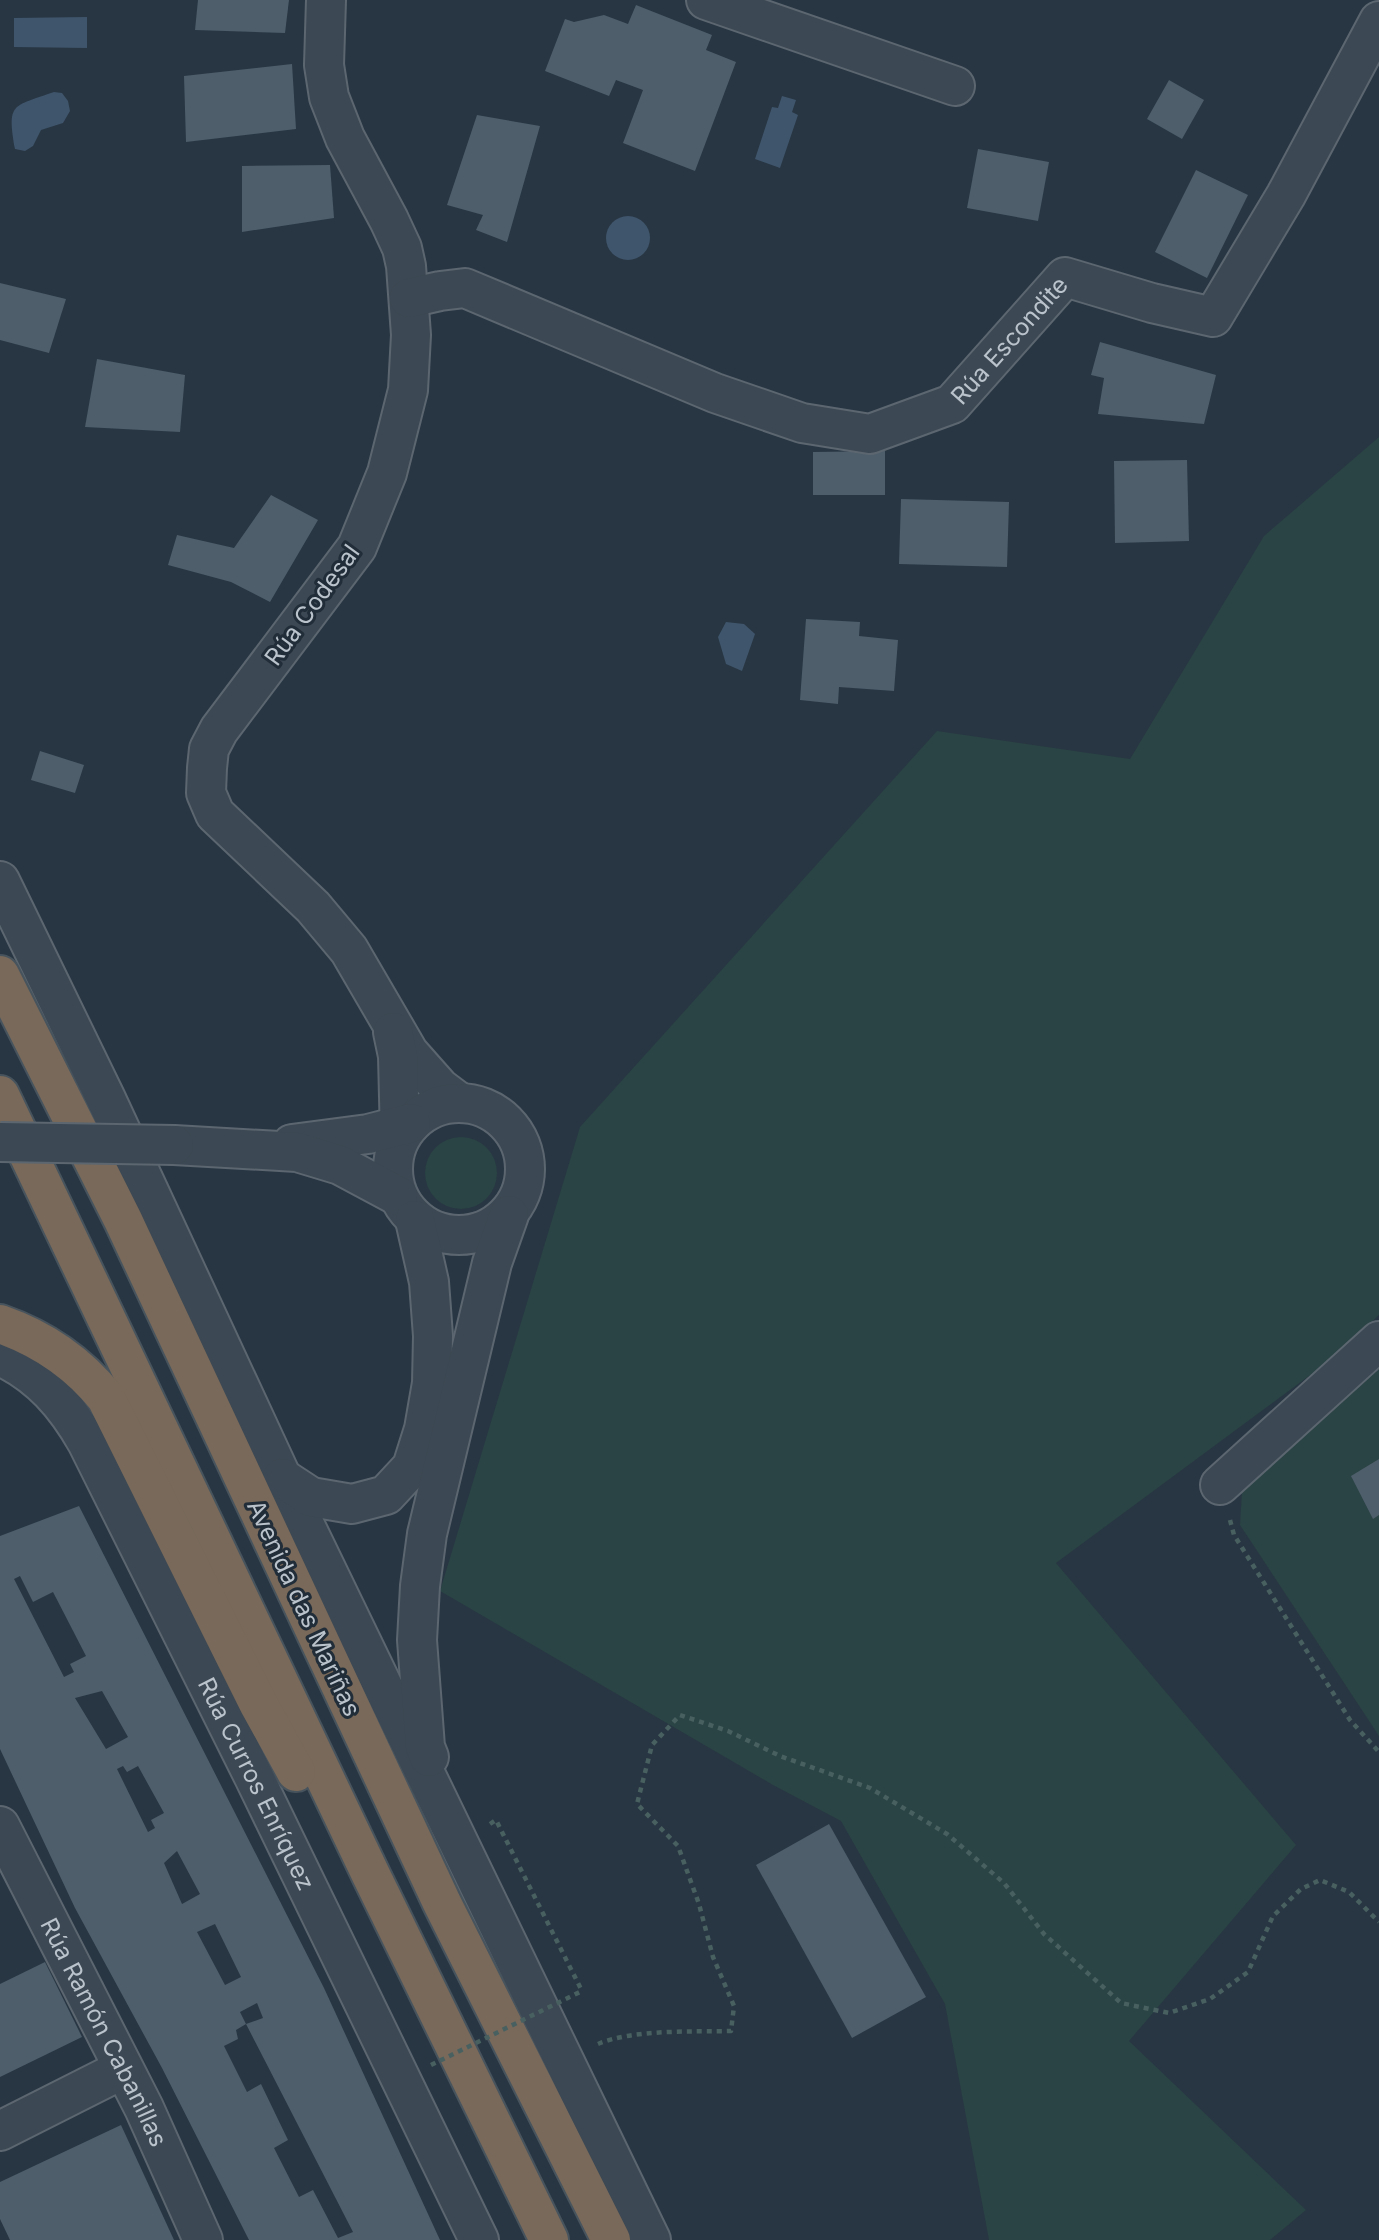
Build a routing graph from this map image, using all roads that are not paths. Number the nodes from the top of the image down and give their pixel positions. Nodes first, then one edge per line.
1 (326, 0) edge
2 (706, 0) edge
3 (1379, 21) edge
4 (955, 86) dead end
5 (409, 298) junction
6 (0, 881) edge
7 (0, 975) edge
8 (391, 1023) junction
9 (0, 1095) edge
10 (460, 1103) junction
11 (404, 1129) junction
12 (0, 1142) edge
13 (261, 1148) junction
14 (407, 1208) junction
15 (509, 1215) junction
16 (0, 1324) edge
17 (1379, 1341) edge
18 (0, 1356) edge
19 (282, 1478) junction
20 (1220, 1485) road end
21 (0, 1826) edge
22 (459, 1842) junction
23 (371, 1875) junction
24 (122, 2069) junction
25 (0, 2131) edge
26 (203, 2240) edge
27 (479, 2240) edge
28 (549, 2240) edge
29 (611, 2240) edge
30 (651, 2240) edge

1 - 5 street, Rúa Codesal
2 - 4 street
3 - 5 street, Rúa Escondite
5 - 8 street, Rúa Codesal
6 - 19 street
7 - 29 highway, Avenida das Mariñas
8 - 10 street, Rúa Codesal
8 - 11 street, Rúa Codesal
9 - 23 highway
10 - 11 street
10 - 15 street
11 - 13 street
11 - 14 street
12 - 13 street, bridge
13 - 14 street
14 - 15 street
14 - 19 street
15 - 22 street
16 - 23 highway
17 - 20 street
18 - 27 street, Rúa Curros Enríquez
19 - 22 street
21 - 24 street, Rúa Ramón Cabanillas
22 - 30 street
23 - 28 highway
24 - 25 street
24 - 26 street, Rúa Ramón Cabanillas

